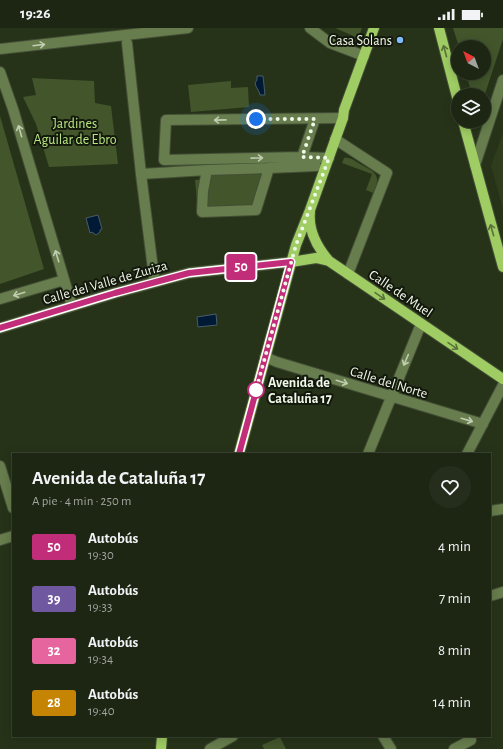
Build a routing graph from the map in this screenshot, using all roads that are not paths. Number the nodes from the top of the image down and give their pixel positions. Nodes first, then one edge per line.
1 (188, 28) edge
2 (310, 28) edge
3 (374, 28) edge
4 (439, 28) edge
5 (128, 43) dead end
6 (0, 49) edge
7 (364, 56) junction
8 (0, 72) edge
9 (503, 80) edge
10 (455, 88) edge
11 (500, 103) edge
12 (343, 118) junction
13 (315, 119) junction
14 (465, 128) edge
15 (335, 139) junction
16 (302, 157) junction
17 (329, 158) junction
18 (475, 165) junction
19 (316, 166) dead end
20 (268, 168) junction
21 (207, 170) junction
22 (141, 174) junction
23 (310, 210) junction
24 (329, 261) junction
25 (291, 262) junction
26 (503, 268) edge
27 (348, 274) junction
28 (154, 277) dead end
29 (64, 280) junction
30 (0, 299) edge
31 (72, 306) junction
32 (421, 324) junction
33 (0, 328) edge
34 (265, 357) junction
35 (503, 379) edge
36 (503, 385) edge
37 (390, 397) junction
38 (483, 424) junction
39 (239, 453) edge
40 (368, 453) edge
41 (468, 453) edge
42 (0, 466) edge
43 (12, 505) edge
44 (503, 509) edge
45 (491, 511) edge
46 (12, 536) edge
47 (0, 540) edge
48 (503, 592) edge
49 (491, 596) edge
50 (232, 737) edge
51 (384, 737) edge
52 (472, 742) edge
53 (215, 748) edge
54 (391, 749) edge
55 (454, 749) edge

6 -> 1 street
2 - 7 street
3 - 7 main road
10 -> 4 main road
5 - 22 street
7 - 12 main road
29 -> 8 street
9 - 11 street
11 - 18 street
12 - 13 street
12 - 15 main road
13 - 16 street
13 -> 16 street
14 - 18 main road
15 - 17 main road
15 - 27 street
16 - 17 street
17 - 23 main road
26 -> 18 main road
19 - 20 street
20 - 21 street
20 - 21 street
21 - 22 street
22 - 28 street
23 - 24 main road, Calle de Muel
23 - 25 main road
24 - 25 main road
24 - 27 main road, Calle de Muel
25 - 31 street, Calle del Valle de Zuriza
25 - 34 main road
27 -> 32 main road, Calle de Muel
29 -> 30 street
29 - 31 street
31 - 33 street, Calle del Valle de Zuriza
32 -> 35 main road, Calle de Muel
32 -> 37 street
34 -> 37 street, Calle del Norte
34 - 39 main road
36 - 38 street
37 -> 38 street, Calle del Norte
37 - 40 street
38 - 41 street
42 - 43 street
44 - 45 street
46 - 47 street
48 - 49 street
50 - 53 street
51 - 54 street
52 - 55 street

